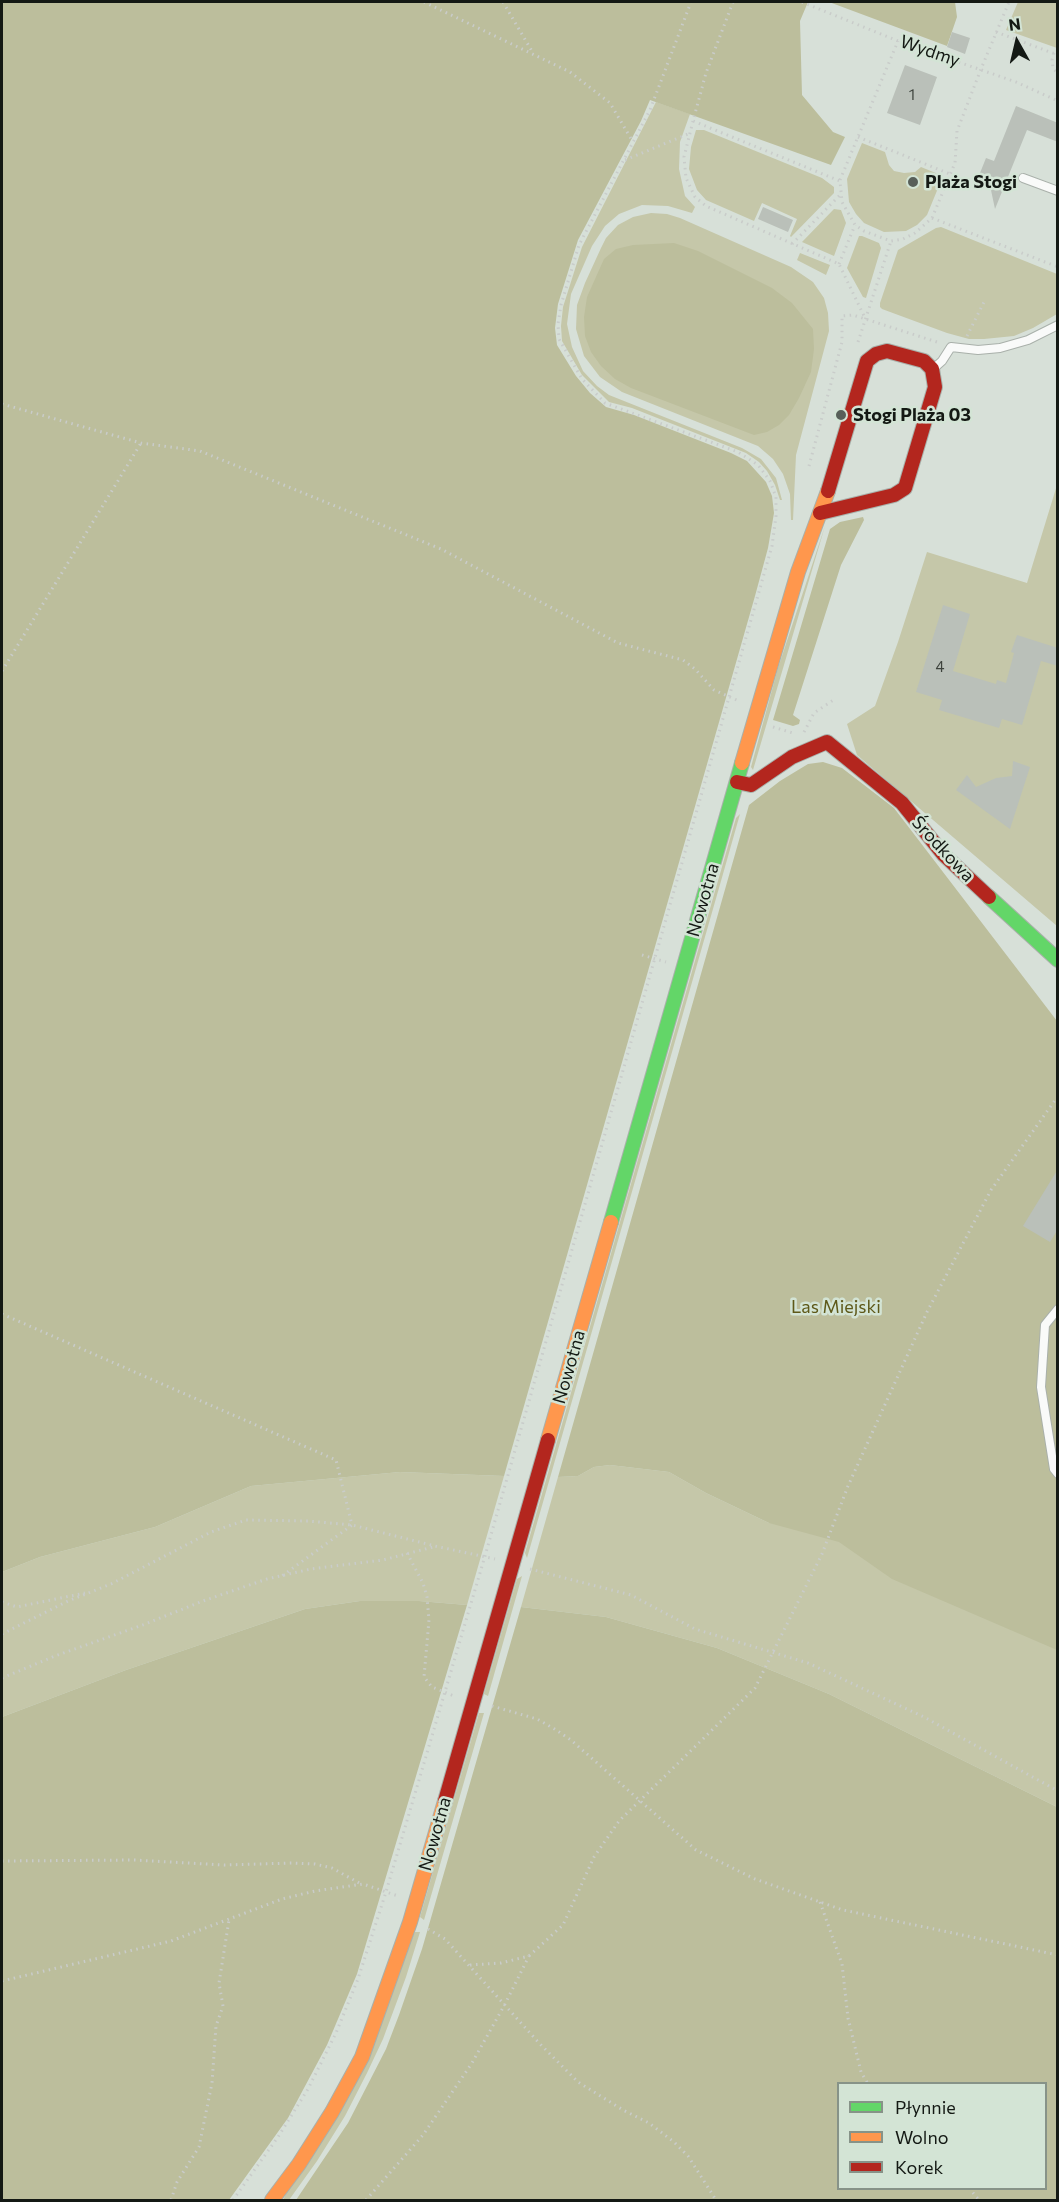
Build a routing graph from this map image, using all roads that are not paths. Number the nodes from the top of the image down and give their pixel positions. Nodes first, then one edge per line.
1 (1023, 178) dead end
2 (1058, 191) edge
3 (1058, 325) edge
4 (932, 369) junction
5 (820, 513) junction
6 (737, 782) junction
7 (1058, 960) edge
8 (1058, 1309) edge
9 (1058, 1474) edge
10 (272, 2200) edge

1 - 2 lane
3 - 4 lane
4 - 5 street
4 - 5 street, Nowotna
5 - 6 street, Nowotna
6 - 7 street, Środkowa
6 - 10 street, Nowotna
8 - 9 lane

